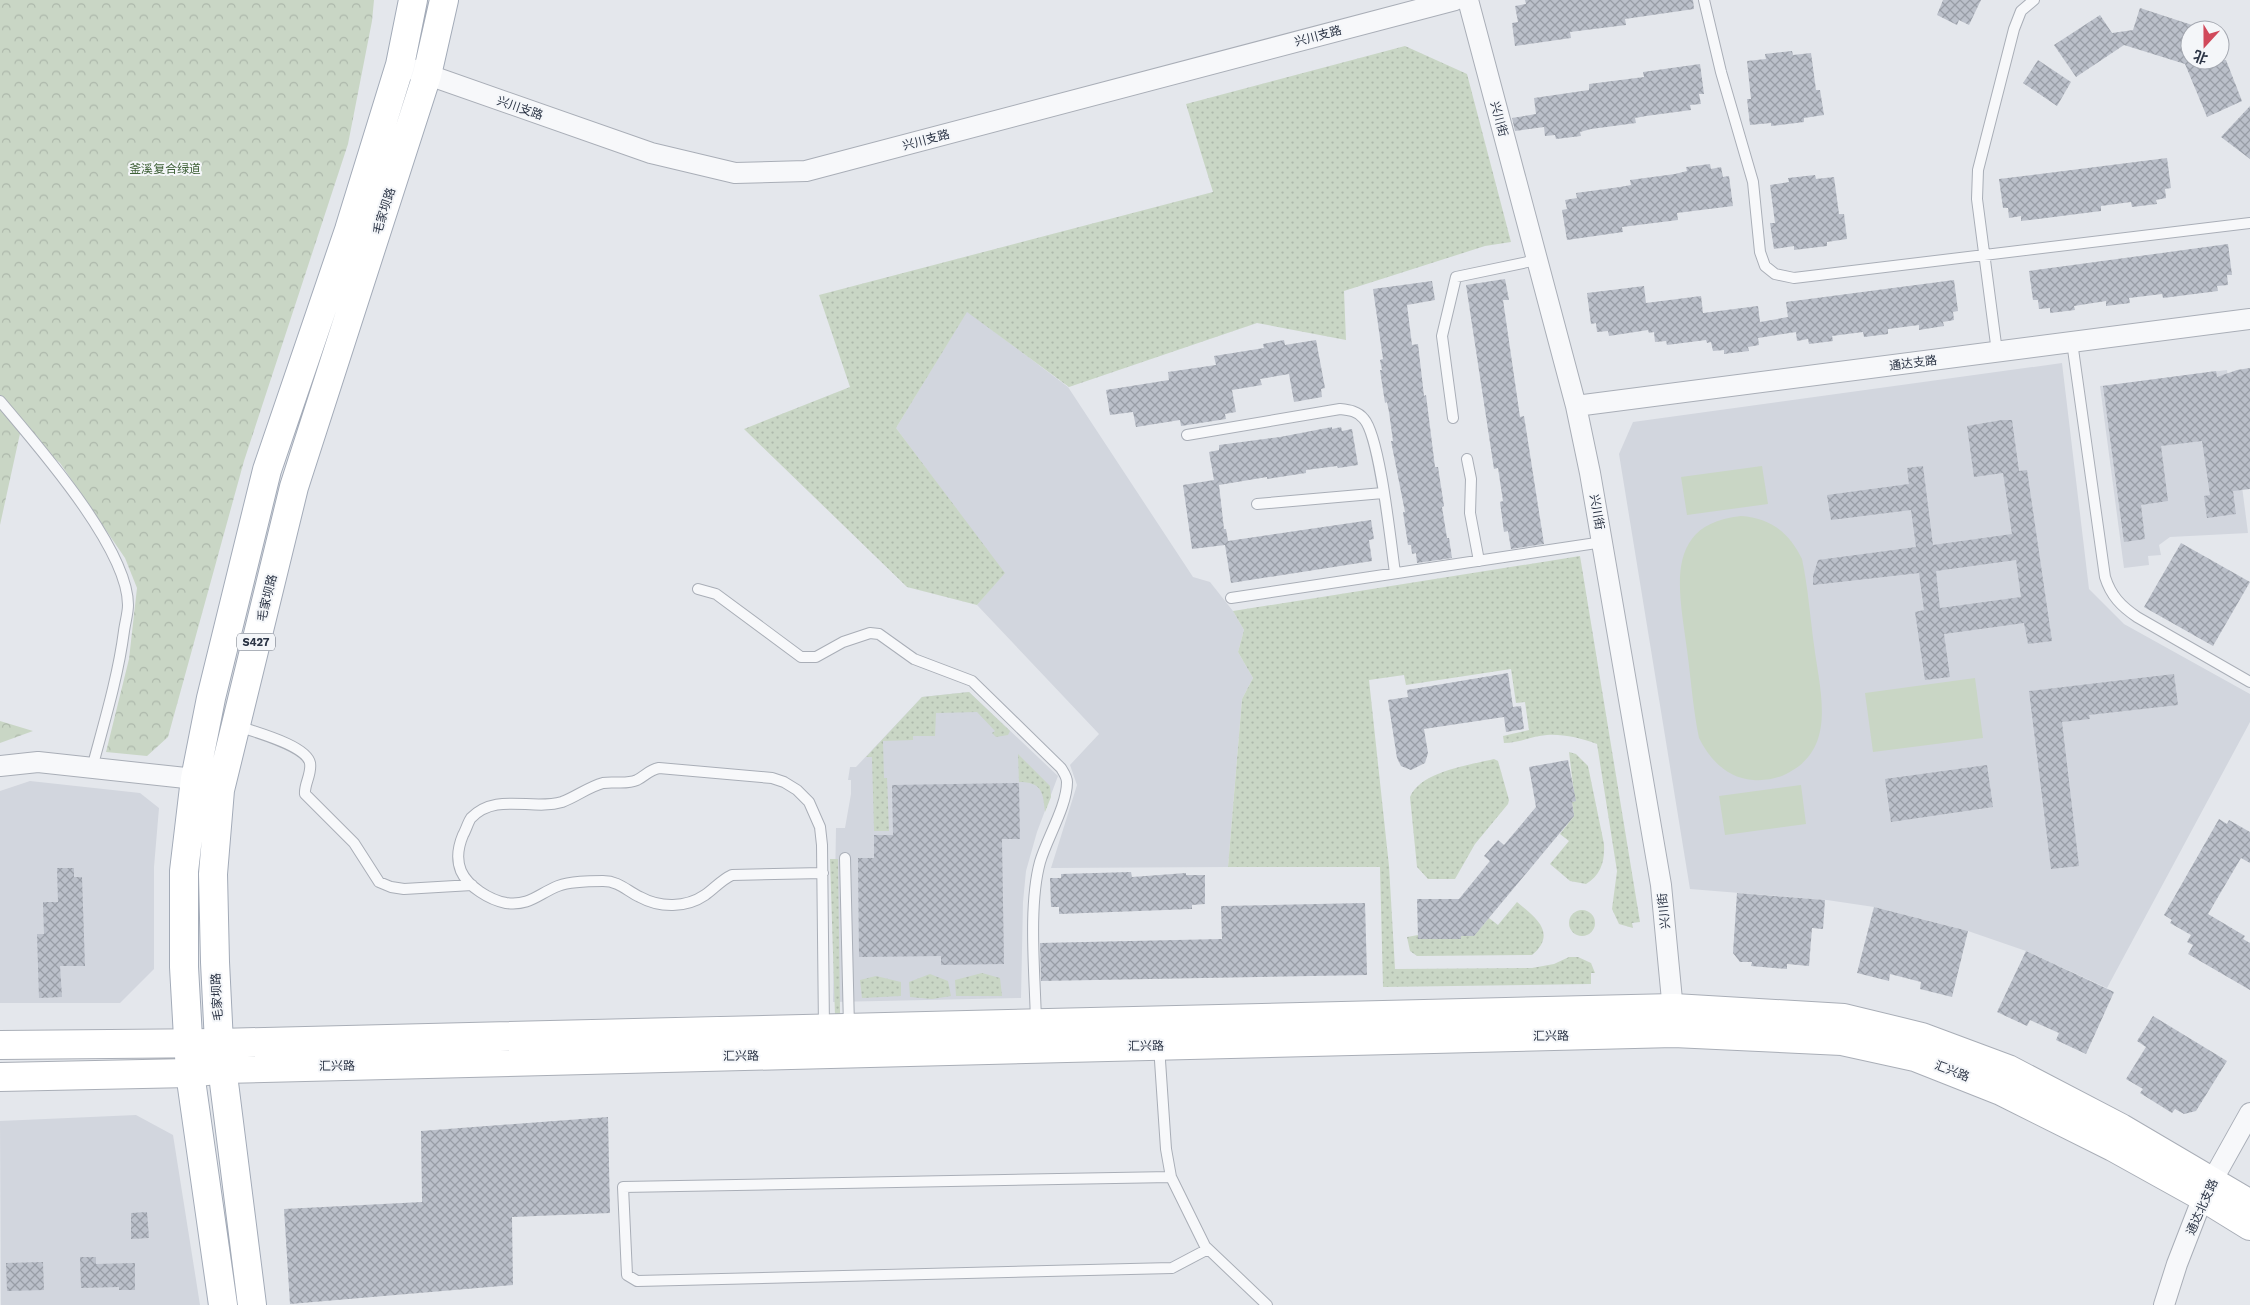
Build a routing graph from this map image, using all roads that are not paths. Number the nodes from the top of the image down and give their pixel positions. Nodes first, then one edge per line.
1 (413, 0) edge
2 (444, 0) edge
3 (1455, 0) edge
4 (1468, 0) edge
5 (1704, 0) edge
6 (2021, 0) edge
7 (2034, 0) edge
8 (2020, 11) junction
9 (400, 65) junction
10 (428, 75) junction
11 (2250, 223) edge
12 (1984, 254) junction
13 (1537, 260) junction
14 (2250, 319) edge
15 (2072, 342) junction
16 (1997, 352) junction
17 (0, 401) edge
18 (1576, 406) junction
19 (1453, 418) dead end
20 (1187, 435) dead end
21 (1467, 459) dead end
22 (1383, 493) junction
23 (1257, 504) dead end
24 (1603, 542) junction
25 (1479, 561) junction
26 (1395, 573) junction
27 (698, 590) dead end
28 (1231, 598) dead end
29 (2250, 682) edge
30 (236, 725) junction
31 (0, 766) edge
32 (92, 768) junction
33 (195, 779) junction
34 (845, 858) dead end
35 (823, 873) junction
36 (472, 886) junction
37 (1674, 1021) junction
38 (1036, 1036) junction
39 (837, 1041) junction
40 (188, 1042) junction
41 (0, 1045) edge
42 (1159, 1046) junction
43 (221, 1056) junction
44 (190, 1073) junction
45 (0, 1077) edge
46 (2250, 1113) edge
47 (1171, 1177) junction
48 (2208, 1189) junction
49 (2250, 1204) edge
50 (2250, 1226) edge
51 (1208, 1249) junction
52 (223, 1305) edge
53 (252, 1305) edge
54 (1267, 1305) edge
55 (2164, 1305) edge

1 - 9 main road, S427
2 - 10 main road, 毛家坝路 / S427
3 - 10 street, 兴川支路
4 - 13 street, 兴川街
5 - 12 lane
6 - 8 lane
7 - 8 lane
8 - 12 lane
9 - 10 street, 兴川支路
9 - 33 main road, S427
10 - 30 main road, 毛家坝路 / S427
11 - 12 lane
12 - 16 lane
13 - 18 street, 兴川街
13 - 19 lane
14 - 15 street, 通达支路
15 - 16 street, 通达支路
15 - 29 lane
16 - 18 street, 通达支路
17 - 32 lane
18 - 24 street, 兴川街
20 - 22 lane
21 - 25 lane
22 - 23 lane
22 - 26 lane
24 - 25 lane
24 - 37 street, 兴川街
25 - 26 lane
26 - 28 lane
27 - 38 lane
30 - 36 lane
30 - 43 main road, 毛家坝路 / S427
31 - 32 street
32 - 33 street
33 - 40 main road, S427
34 - 39 lane
35 - 36 lane
35 - 36 lane
35 - 39 lane
37 - 38 main road
37 - 42 main road, 汇兴路
37 - 48 main road, 汇兴路
38 - 39 main road, 汇兴路
38 - 42 main road, 汇兴路
39 - 43 main road, 汇兴路
40 - 41 main road, 汇兴路
40 - 43 main road, 汇兴路
40 - 44 main road, S427
42 - 47 lane
43 - 44 main road, 汇兴路
43 - 53 main road, 毛家坝路 / S427
44 - 45 main road, 汇兴路
44 - 52 main road, S427
46 - 48 street, 通达北支路
47 - 51 lane
47 - 51 lane
48 - 49 main road
48 - 50 main road, 汇兴路
48 - 55 street, 通达北支路
51 - 54 lane

